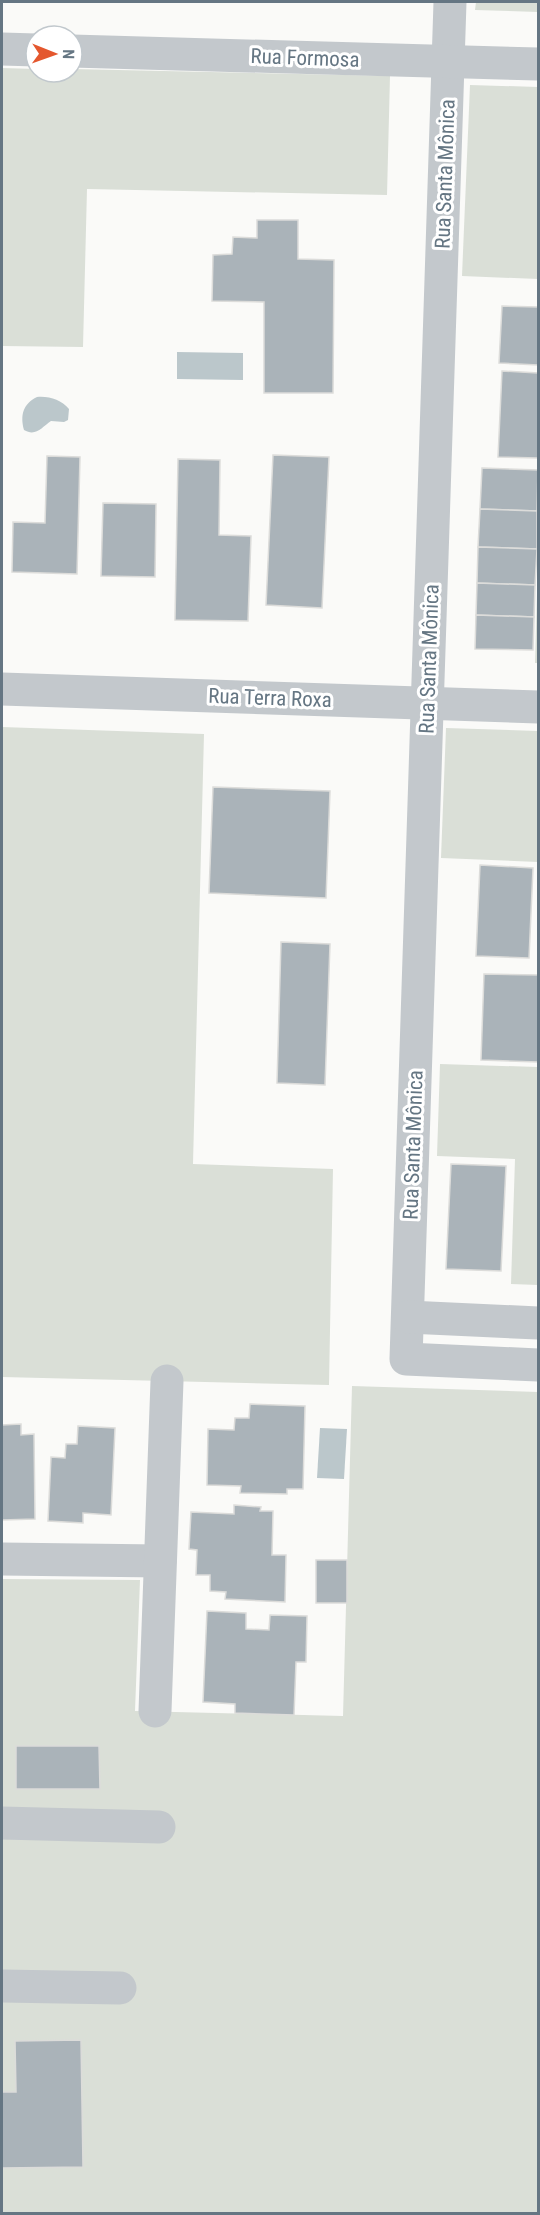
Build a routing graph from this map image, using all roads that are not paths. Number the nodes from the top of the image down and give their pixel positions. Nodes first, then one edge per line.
1 (450, 2) edge
2 (2, 49) edge
3 (24, 50) edge
4 (84, 51) edge
5 (448, 61) junction
6 (538, 64) edge
7 (2, 689) edge
8 (428, 704) junction
9 (538, 707) edge
10 (408, 1317) junction
11 (538, 1323) edge
12 (538, 1365) edge
13 (167, 1381) dead end
14 (2, 1559) edge
15 (160, 1561) junction
16 (155, 1711) dead end
17 (2, 1823) edge
18 (159, 1827) dead end
19 (2, 1986) edge
20 (120, 1988) dead end

1 - 5 street, Rua Santa Mônica
2 - 3 street
4 - 5 street, Rua Formosa
5 - 6 street, Rua Formosa
5 - 8 street, Rua Santa Mônica
7 - 8 street, Rua Terra Roxa
8 - 9 street, Rua Terra Roxa
8 - 10 street, Rua Santa Mônica
10 - 11 street
10 - 12 street, Rua Santa Mônica
13 - 15 street
14 - 15 street
15 - 16 street
17 - 18 street
19 - 20 street

